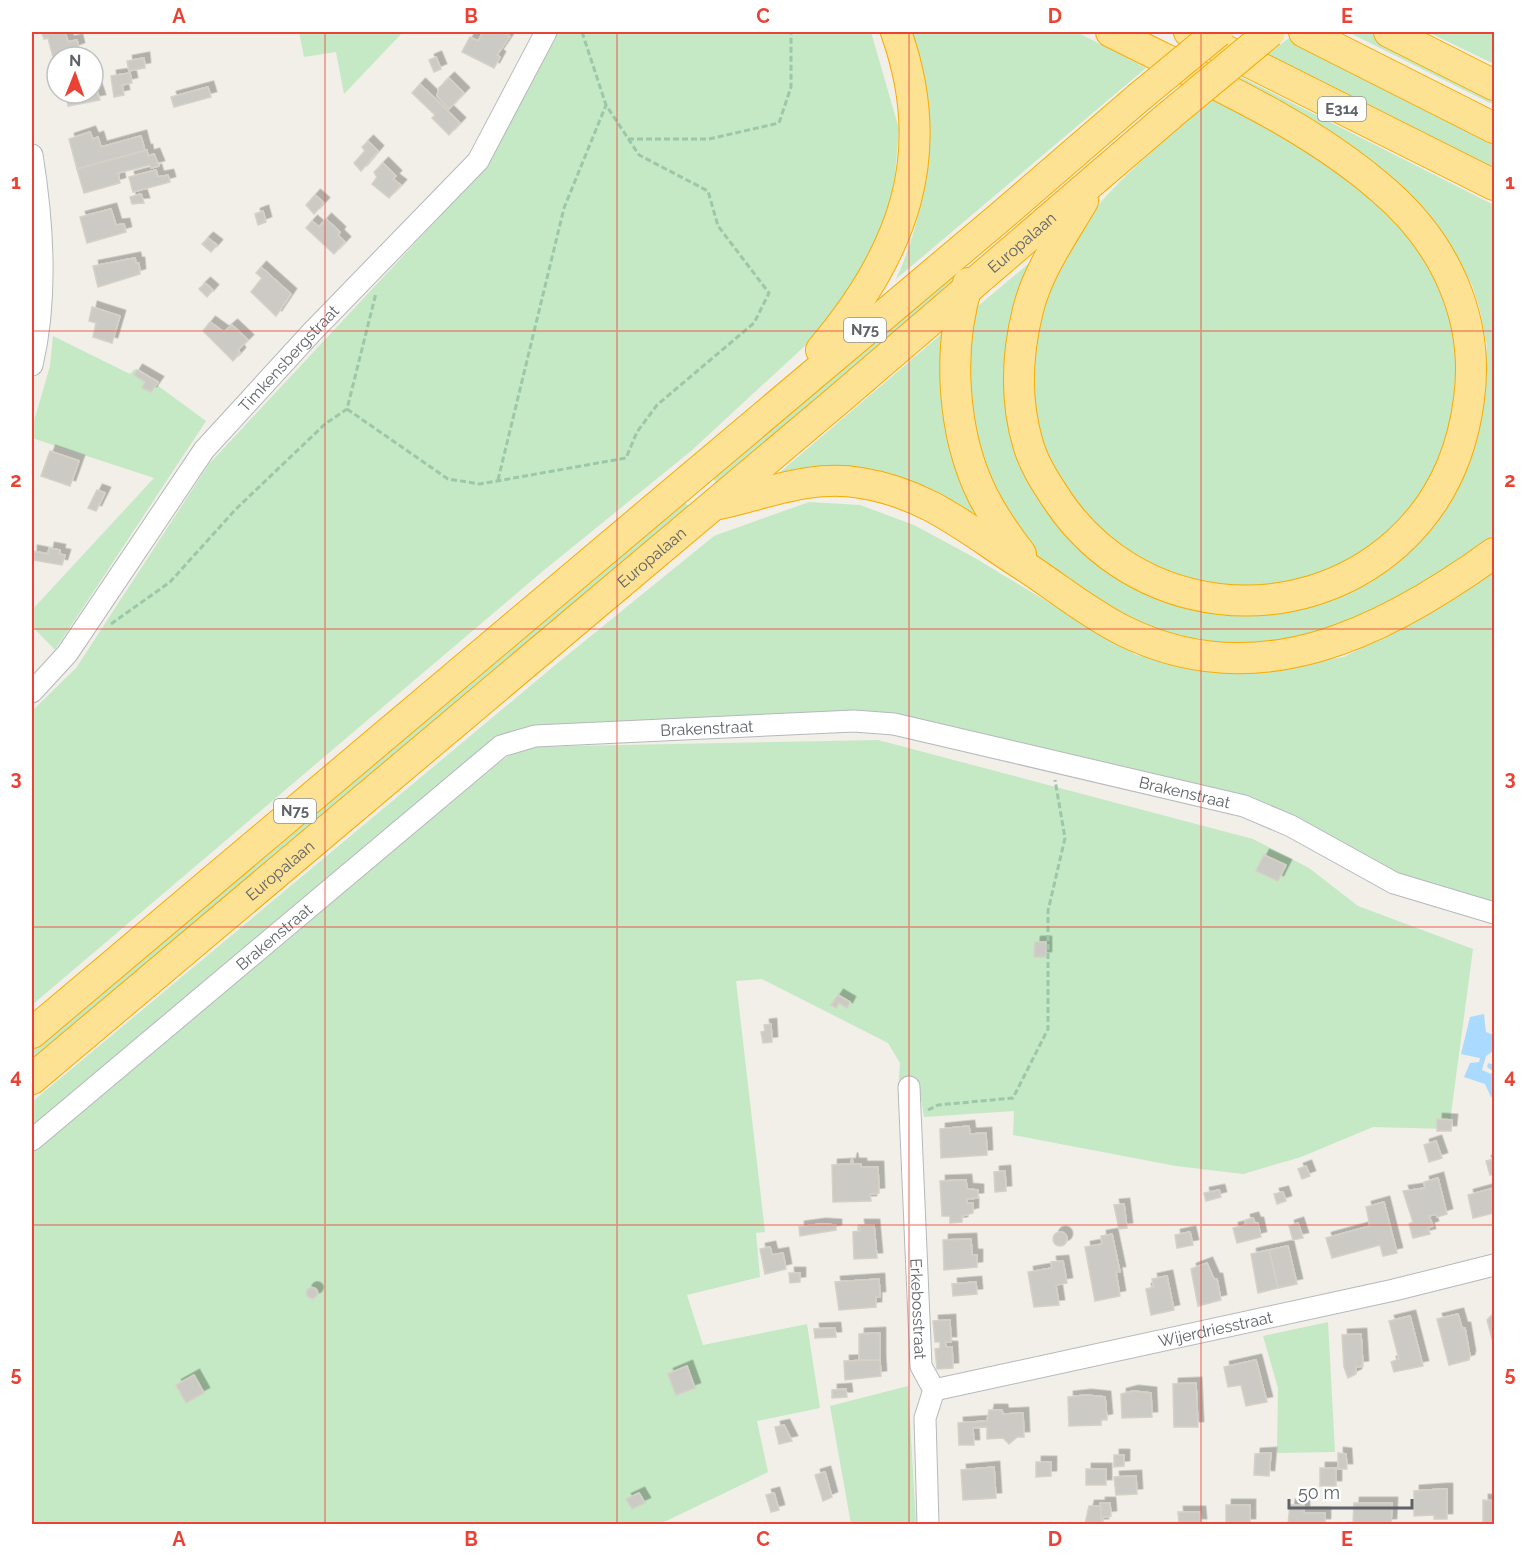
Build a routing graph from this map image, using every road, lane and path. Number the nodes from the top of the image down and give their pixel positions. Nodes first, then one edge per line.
1 (546, 32) edge
2 (582, 32) edge
3 (791, 32) edge
4 (896, 32) edge
5 (1111, 32) edge
6 (1189, 32) edge
7 (1218, 32) edge
8 (1270, 32) edge
9 (1304, 32) edge
10 (1389, 32) edge
11 (1494, 85) edge
12 (606, 105) junction
13 (1494, 128) edge
14 (628, 139) junction
15 (32, 155) edge
16 (1094, 181) junction
17 (1494, 186) edge
18 (999, 218) junction
19 (378, 288) dead end
20 (966, 291) junction
21 (32, 365) edge
22 (347, 409) junction
23 (731, 442) junction
24 (498, 481) junction
25 (708, 506) junction
26 (1494, 553) edge
27 (1036, 573) junction
28 (105, 628) dead end
29 (32, 692) edge
30 (1058, 761) junction
31 (1494, 914) edge
32 (32, 1033) edge
33 (32, 1079) edge
34 (909, 1087) dead end
35 (923, 1112) dead end
36 (32, 1140) edge
37 (1494, 1265) edge
38 (934, 1390) junction
39 (928, 1524) edge

1 - 29 street, Timkensbergstraat
2 - 12 path
3 - 14 path
4 - 23 highway
5 - 16 highway
6 - 17 highway, E314
7 - 18 highway, Europalaan / N75, bridge
8 - 16 highway, Europalaan / N75, bridge
9 - 13 highway
10 - 11 highway
12 - 14 path
12 - 24 path
14 - 24 path
15 - 21 street
16 - 20 highway, Europalaan / N75
18 - 20 highway
18 - 23 highway, Europalaan / N75
19 - 22 path
20 - 25 highway, Europalaan / N75
20 - 27 highway
22 - 24 path
22 - 28 path
23 - 32 highway, Europalaan / N75
25 - 27 highway
25 - 33 highway, Europalaan / N75
26 - 27 highway
30 - 31 street, Brakenstraat
30 - 35 path
30 - 36 street, Brakenstraat
34 - 38 street, Erkebosstraat
37 - 38 street, Wijerdriesstraat
38 - 39 street

